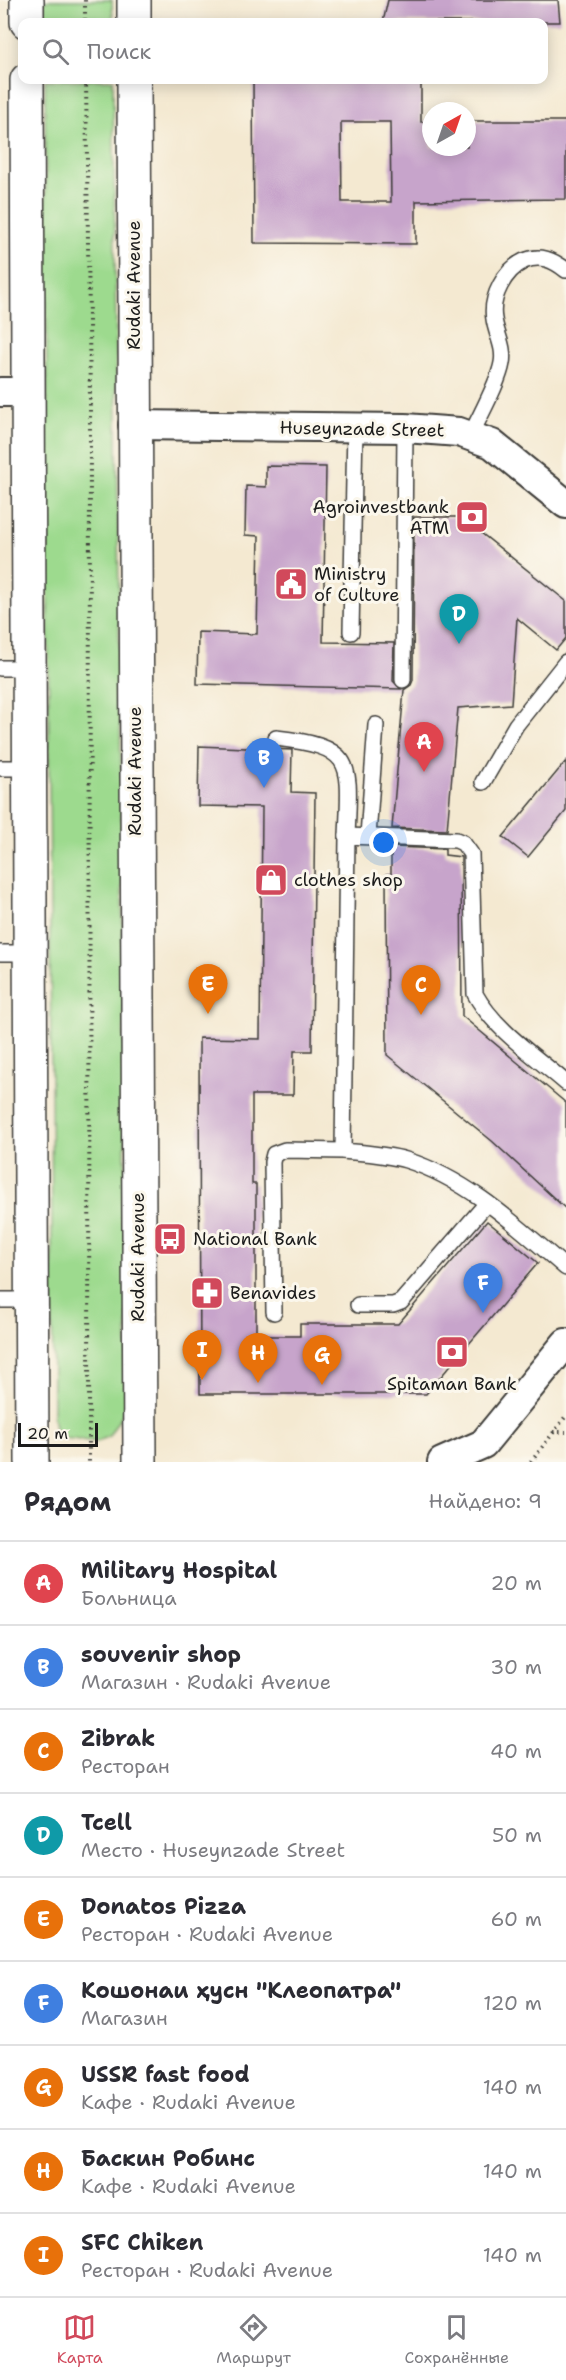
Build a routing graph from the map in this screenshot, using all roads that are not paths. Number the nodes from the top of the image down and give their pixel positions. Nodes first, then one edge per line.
1 (27, 0) edge
2 (134, 0) edge
3 (27, 18) edge
4 (134, 18) edge
5 (27, 84) edge
6 (134, 84) edge
7 (566, 270) edge
8 (14, 392) edge
9 (133, 425) junction
10 (355, 427) junction
11 (405, 428) junction
12 (471, 435) junction
13 (566, 504) edge
14 (351, 632) dead end
15 (566, 662) edge
16 (14, 668) edge
17 (403, 680) dead end
18 (376, 725) dead end
19 (276, 738) dead end
20 (14, 768) edge
21 (483, 782) dead end
22 (347, 836) junction
23 (368, 836) junction
24 (15, 953) edge
25 (566, 1083) edge
26 (343, 1151) junction
27 (487, 1203) junction
28 (566, 1268) edge
29 (15, 1300) edge
30 (358, 1305) dead end
31 (274, 1312) dead end
32 (566, 1343) edge
33 (482, 1453) edge
34 (32, 1462) edge
35 (140, 1462) edge
36 (442, 1462) edge

1 - 3 highway
2 - 4 highway
5 - 8 highway
6 - 9 highway, Rudaki Avenue
7 - 12 lane
8 - 16 highway
9 - 10 street, Huseynzade Street
9 - 35 highway, Rudaki Avenue
10 - 11 street, Huseynzade Street
10 - 14 lane
11 - 12 street, Huseynzade Street
11 - 17 lane
12 - 13 street, Huseynzade Street
15 - 21 lane
16 - 20 highway
18 - 23 lane
19 - 22 lane
20 - 24 highway
22 - 23 lane
22 - 26 lane
23 - 25 lane
24 - 29 highway
26 - 27 lane
26 - 31 lane
27 - 28 lane
27 - 30 lane
29 - 34 highway
32 - 33 street
33 - 36 street

